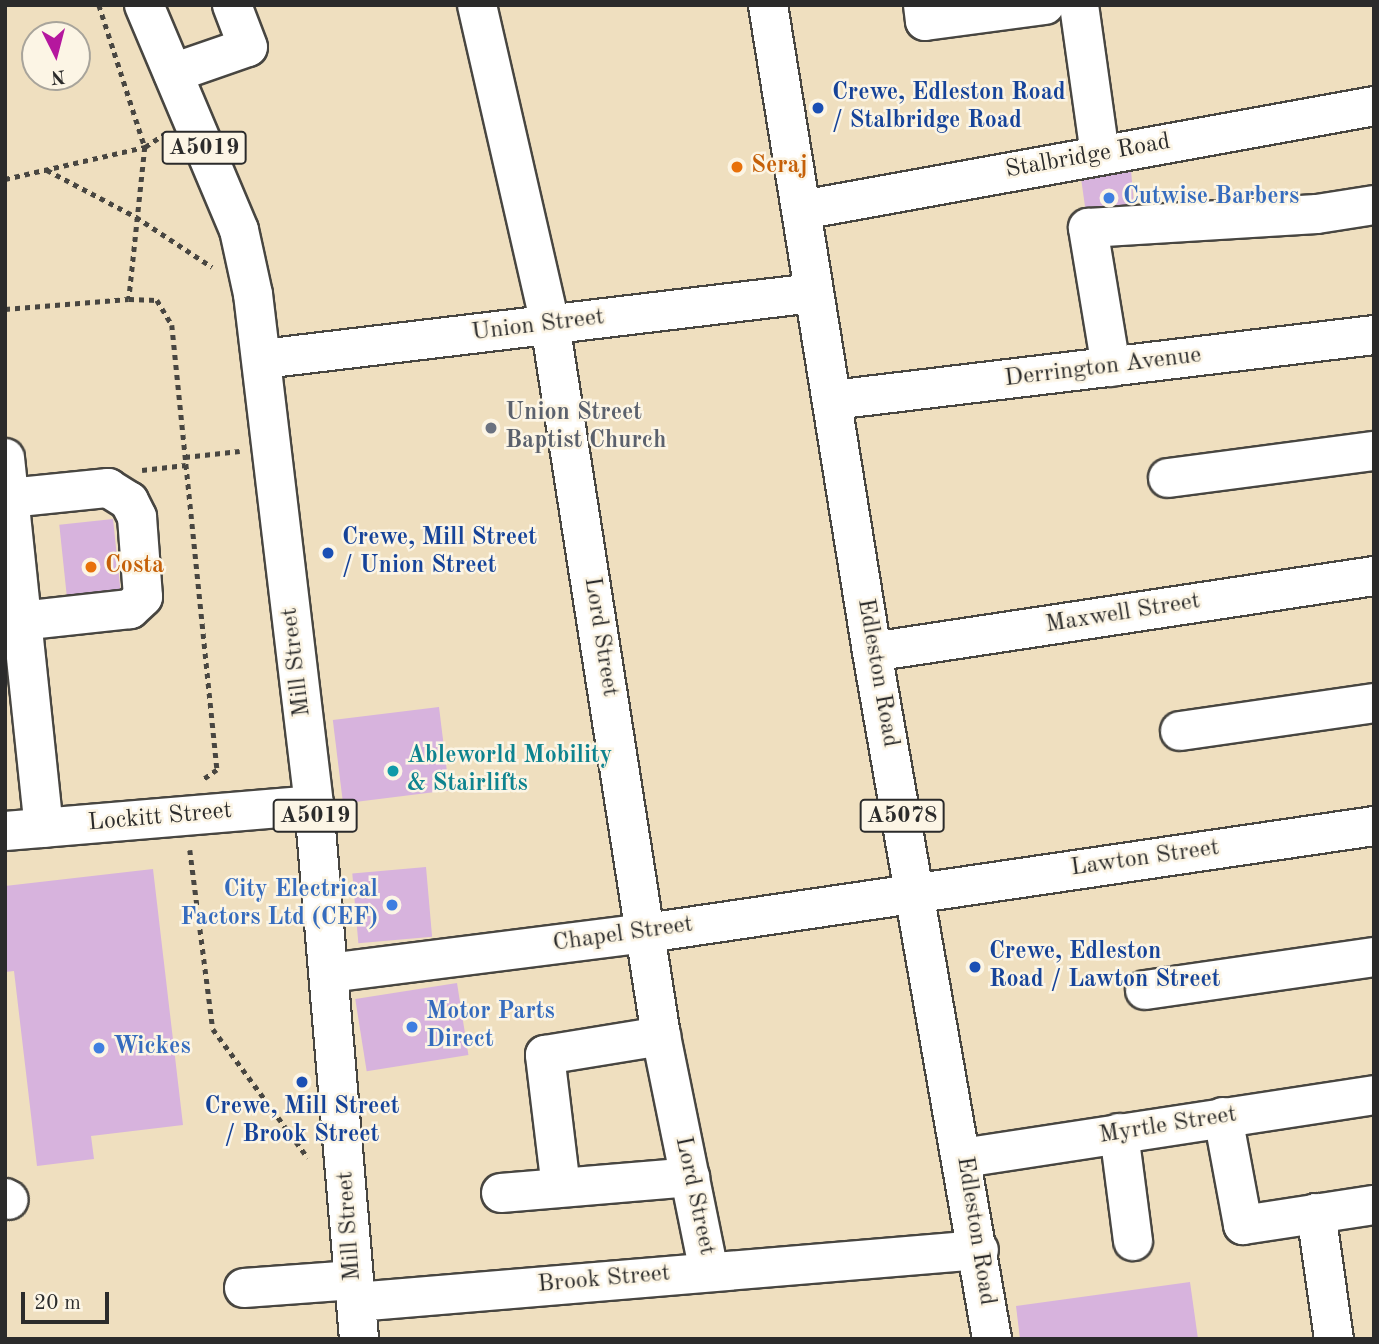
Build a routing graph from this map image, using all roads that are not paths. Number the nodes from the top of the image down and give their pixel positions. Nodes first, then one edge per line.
1 (144, 5) edge
2 (232, 5) edge
3 (477, 5) edge
4 (768, 5) edge
5 (923, 5) edge
6 (1045, 5) edge
7 (1079, 5) edge
8 (173, 74) junction
9 (1374, 106) edge
10 (1100, 154) junction
11 (1374, 205) edge
12 (802, 211) junction
13 (813, 293) junction
14 (550, 324) junction
15 (1374, 335) edge
16 (263, 359) junction
17 (1111, 367) junction
18 (833, 400) junction
19 (1374, 451) edge
20 (5, 458) edge
21 (1168, 478) dead end
22 (9, 499) junction
23 (1374, 576) edge
24 (22, 621) junction
25 (872, 652) junction
26 (1374, 703) edge
27 (1181, 731) dead end
28 (314, 805) junction
29 (1374, 826) edge
30 (44, 828) junction
31 (5, 831) edge
32 (916, 892) junction
33 (647, 933) junction
34 (1374, 957) edge
35 (329, 973) junction
36 (1145, 990) dead end
37 (661, 1036) junction
38 (1374, 1095) edge
39 (1223, 1118) junction
40 (1119, 1133) junction
41 (963, 1158) junction
42 (559, 1171) dead end
43 (690, 1177) junction
44 (501, 1193) dead end
45 (1374, 1205) edge
46 (1316, 1213) junction
47 (1133, 1241) dead end
48 (979, 1250) junction
49 (709, 1271) junction
50 (244, 1288) dead end
51 (356, 1307) edge
52 (992, 1339) edge
53 (1334, 1339) edge

1 - 8 street, Mill Street / A5019
2 - 8 street
3 - 14 street, Lord Street
4 - 12 street, Edleston Road / A5078
5 - 6 street
7 - 10 street
8 - 16 street, Mill Street / A5019
9 - 10 street, Stalbridge Road
10 - 12 street, Stalbridge Road
11 - 17 street
12 - 13 street, Edleston Road / A5078
13 - 14 street, Union Street
13 - 18 street, Edleston Road / A5078
14 - 16 street, Union Street
14 - 33 street, Lord Street
15 - 17 street, Derrington Avenue
16 - 28 street, Mill Street / A5019
17 - 18 street, Derrington Avenue
18 - 25 street, Edleston Road / A5078
19 - 21 street
20 - 22 street
22 - 24 street
22 - 24 street
23 - 25 street, Maxwell Street
24 - 30 street
25 - 32 street, Edleston Road / A5078
26 - 27 street
28 - 30 street, Lockitt Street
28 - 35 street, Mill Street / A5019
29 - 32 street, Lawton Street
30 - 31 street, Lockitt Street
32 - 33 street, Chapel Street
32 - 41 street, Edleston Road / A5078
33 - 35 street, Chapel Street
33 - 37 street, Lord Street
34 - 36 street
35 - 51 street, Mill Street / A5019
37 - 42 street
37 - 43 street, Lord Street
38 - 39 street, Myrtle Street
39 - 40 street, Myrtle Street
39 - 46 street
40 - 41 street, Myrtle Street
40 - 47 street
41 - 48 street, Edleston Road / A5078
43 - 44 street
43 - 49 street, Lord Street
45 - 46 street
46 - 53 street
48 - 49 street, Brook Street
48 - 52 street, Edleston Road / A5078
49 - 51 street, Brook Street
50 - 51 street, Brook Street

